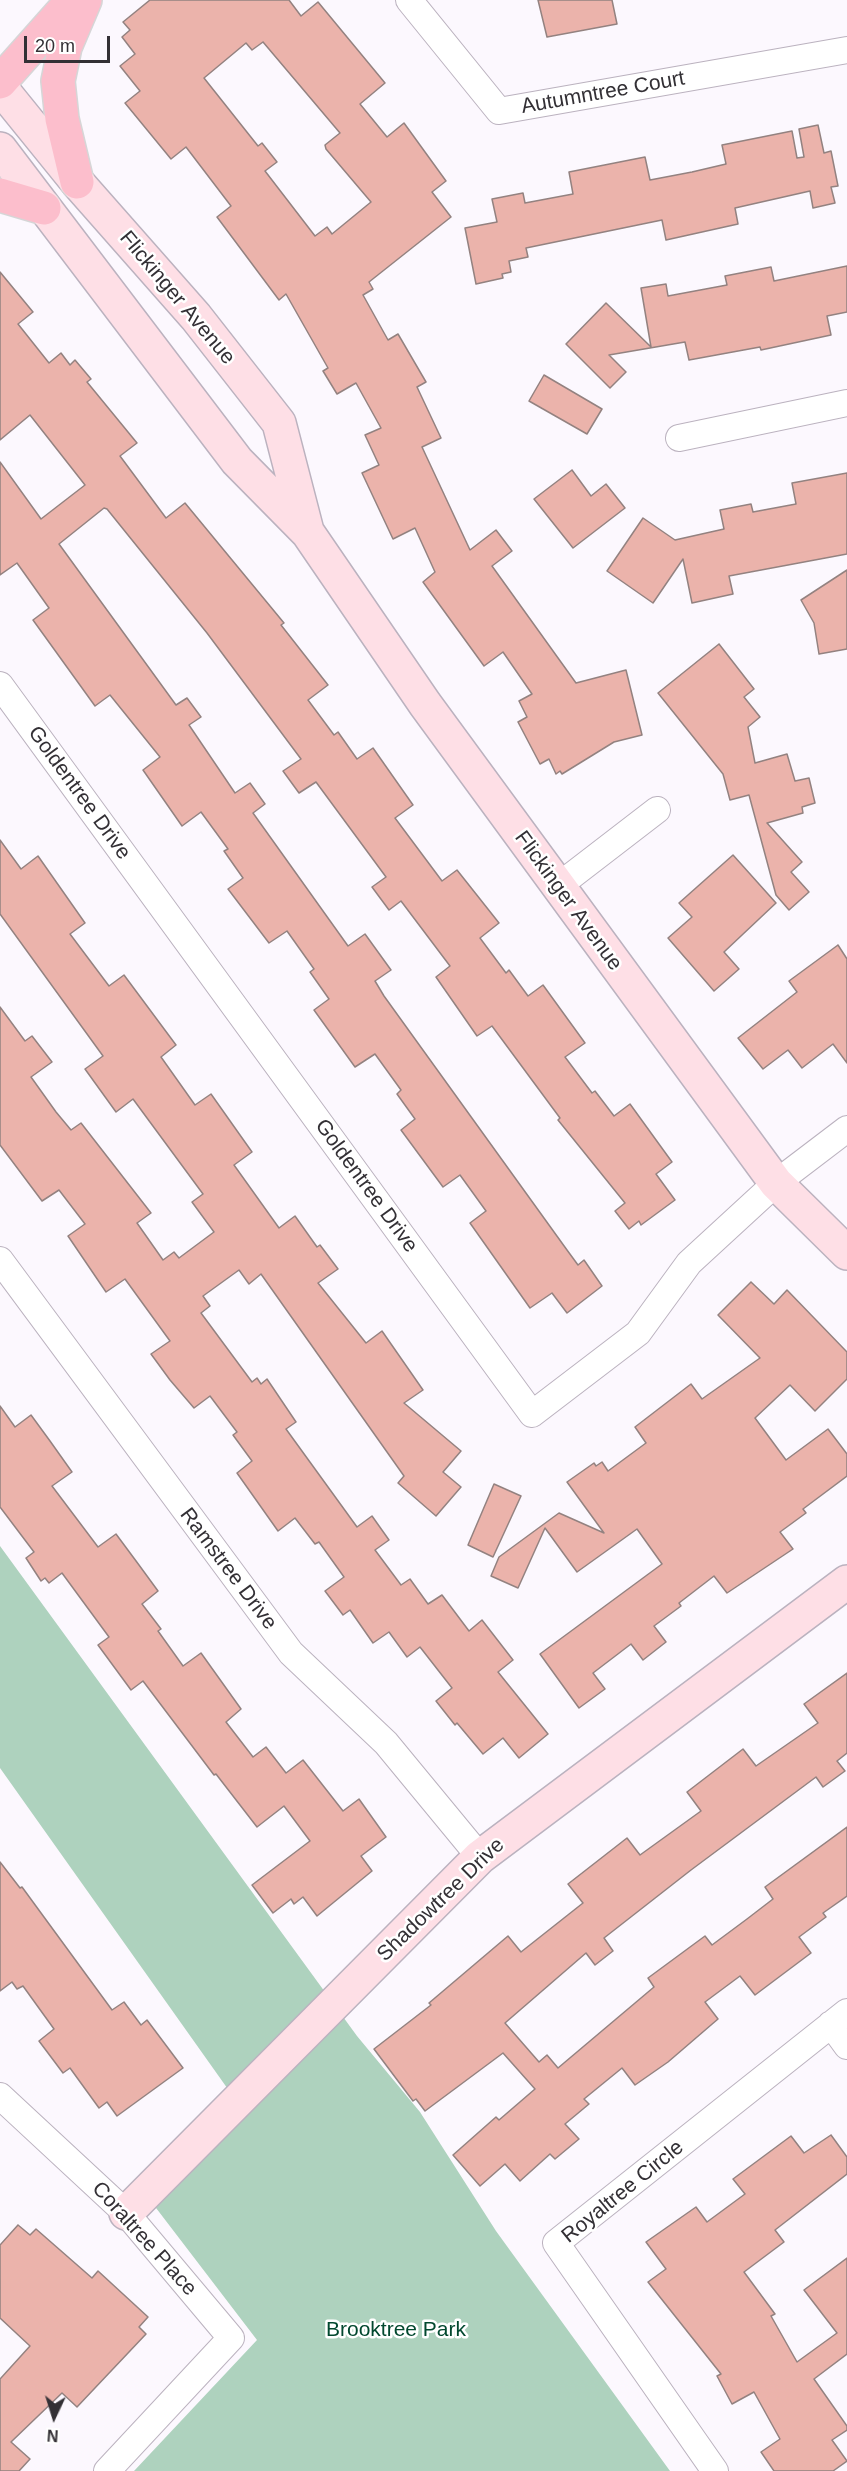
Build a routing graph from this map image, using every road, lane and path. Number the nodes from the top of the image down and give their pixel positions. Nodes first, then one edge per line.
1 (73, 0) edge
2 (85, 0) edge
3 (409, 0) edge
4 (847, 50) edge
5 (0, 82) edge
6 (0, 87) edge
7 (0, 149) edge
8 (77, 182) junction
9 (0, 195) edge
10 (44, 208) junction
11 (847, 403) edge
12 (679, 438) dead end
13 (308, 533) junction
14 (0, 685) edge
15 (657, 810) dead end
16 (557, 887) junction
17 (847, 1129) edge
18 (776, 1182) junction
19 (847, 1253) edge
20 (0, 1260) edge
21 (847, 1582) edge
22 (480, 1857) junction
23 (839, 2018) edge
24 (847, 2046) edge
25 (0, 2096) edge
26 (126, 2213) junction
27 (108, 2471) edge
28 (715, 2471) edge

1 - 5 main road
2 - 8 main road
3 - 4 street, Autumntree Court
6 - 8 street, Flickinger Avenue
7 - 10 street, Flickinger Avenue
8 - 13 street, Flickinger Avenue
9 - 10 main road
10 - 13 street, Flickinger Avenue
11 - 12 street
13 - 16 street, Flickinger Avenue
14 - 18 street, Goldentree Drive
15 - 16 street
16 - 18 street, Flickinger Avenue
17 - 18 street
18 - 19 street, Flickinger Avenue
20 - 22 street, Ramstree Drive
21 - 22 street, Shadowtree Drive
22 - 26 street, Shadowtree Drive
23 - 24 street
23 - 28 street, Royaltree Circle
25 - 26 street, Coraltree Place
26 - 27 street, Coraltree Place

